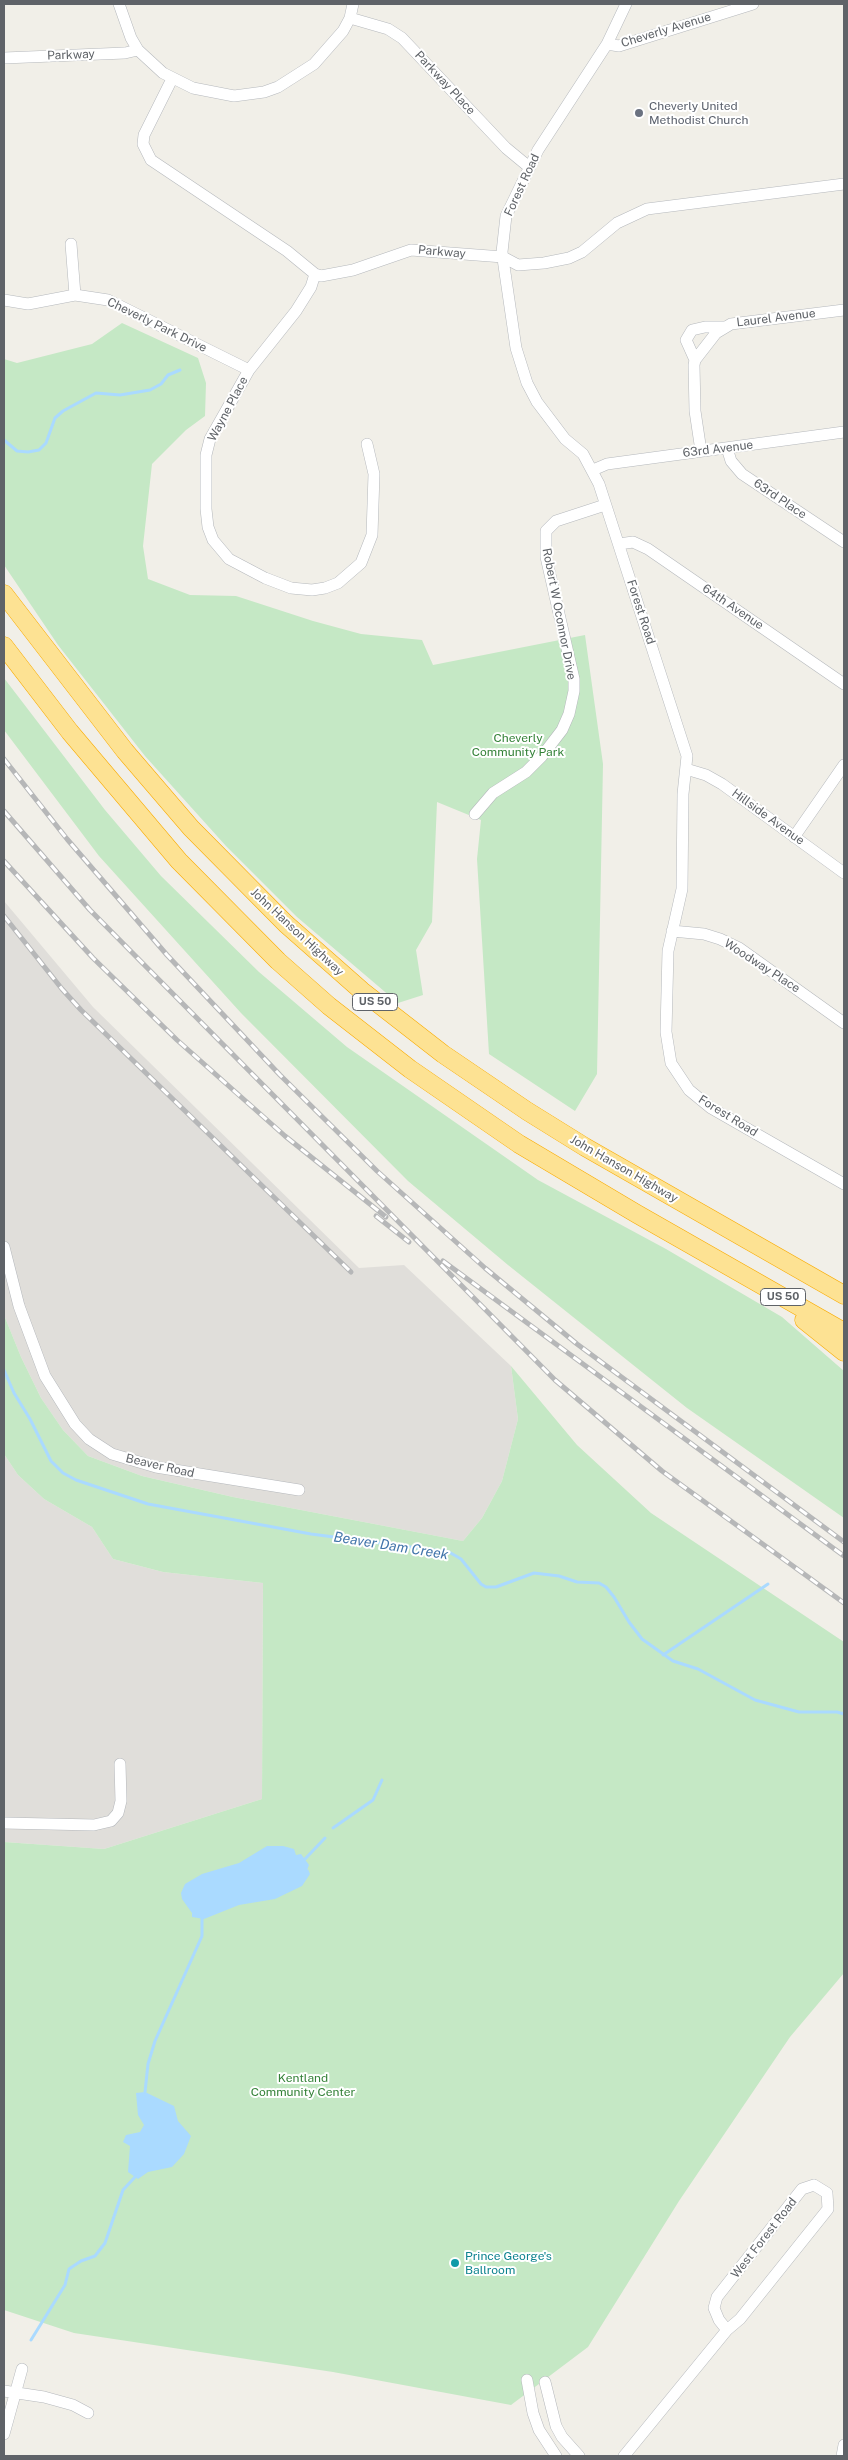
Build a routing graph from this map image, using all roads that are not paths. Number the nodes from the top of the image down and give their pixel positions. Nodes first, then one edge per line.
1 (119, 4) edge
2 (353, 4) edge
3 (612, 4) edge
4 (753, 4) edge
5 (623, 9) edge
6 (350, 18) junction
7 (607, 44) junction
8 (138, 50) junction
9 (4, 58) edge
10 (172, 79) junction
11 (529, 167) junction
12 (844, 184) edge
13 (71, 244) dead end
14 (503, 257) junction
15 (315, 274) junction
16 (75, 295) junction
17 (4, 300) edge
18 (844, 310) edge
19 (724, 327) junction
20 (695, 360) junction
21 (249, 370) junction
22 (844, 432) edge
23 (367, 444) dead end
24 (727, 448) junction
25 (700, 450) junction
26 (593, 470) junction
27 (605, 505) junction
28 (844, 542) edge
29 (619, 544) junction
30 (4, 594) edge
31 (4, 646) edge
32 (844, 684) edge
33 (844, 765) edge
34 (686, 769) junction
35 (475, 814) dead end
36 (794, 837) junction
37 (844, 873) edge
38 (672, 931) junction
39 (844, 1023) edge
40 (844, 1184) edge
41 (4, 1246) edge
42 (722, 1263) junction
43 (844, 1295) edge
44 (844, 1332) edge
45 (844, 1352) edge
46 (299, 1490) dead end
47 (120, 1764) dead end
48 (4, 1823) edge
49 (727, 2330) junction
50 (22, 2369) dead end
51 (527, 2380) dead end
52 (545, 2382) dead end
53 (4, 2391) edge
54 (16, 2391) junction
55 (88, 2413) dead end
56 (4, 2434) edge
57 (844, 2445) edge
58 (556, 2456) edge
59 (580, 2456) edge
60 (624, 2456) edge
61 (842, 2456) edge

1 - 8 street
2 - 6 street
3 - 5 street
4 - 7 street, Cheverly Avenue
5 - 7 street, Forest Road
6 - 10 street
6 - 11 street, Parkway Place
7 - 11 street, Forest Road
8 - 9 street, Parkway
8 - 10 street
10 - 15 street
11 - 14 street, Forest Road
12 - 14 street, Parkway
13 - 16 street
14 - 15 street, Parkway
14 - 26 street, Forest Road
15 - 21 street, Wayne Place
16 - 17 street, Cheverly Park Drive
16 - 21 street, Cheverly Park Drive
18 - 19 street, Laurel Avenue
19 - 20 street, Laurel Avenue
19 - 20 street
20 - 25 street
21 - 23 street, Wayne Place
22 - 24 street, 63rd Avenue
24 - 25 street, 63rd Avenue
24 - 28 street, 63rd Place
25 - 26 street, 63rd Avenue
26 - 27 street, Forest Road
27 - 29 street, Forest Road
27 - 35 street, Robert W Oconnor Drive
29 - 32 street, 64th Avenue
29 - 34 street, Forest Road
30 - 43 highway, John Hanson Highway / US 50
31 - 42 highway, US 50
33 - 36 street
34 - 36 street, Hillside Avenue
34 - 38 street, Forest Road
36 - 37 street, Hillside Avenue
38 - 39 street, Woodway Place
38 - 40 street, Forest Road
41 - 46 street, Beaver Road
42 - 44 highway, US 50
42 - 45 highway
47 - 48 street
49 - 49 street, West Forest Road
49 - 60 street, West Forest Road
50 - 54 street
51 - 58 street
52 - 59 street
53 - 54 street
54 - 55 street
54 - 56 street
57 - 61 street

